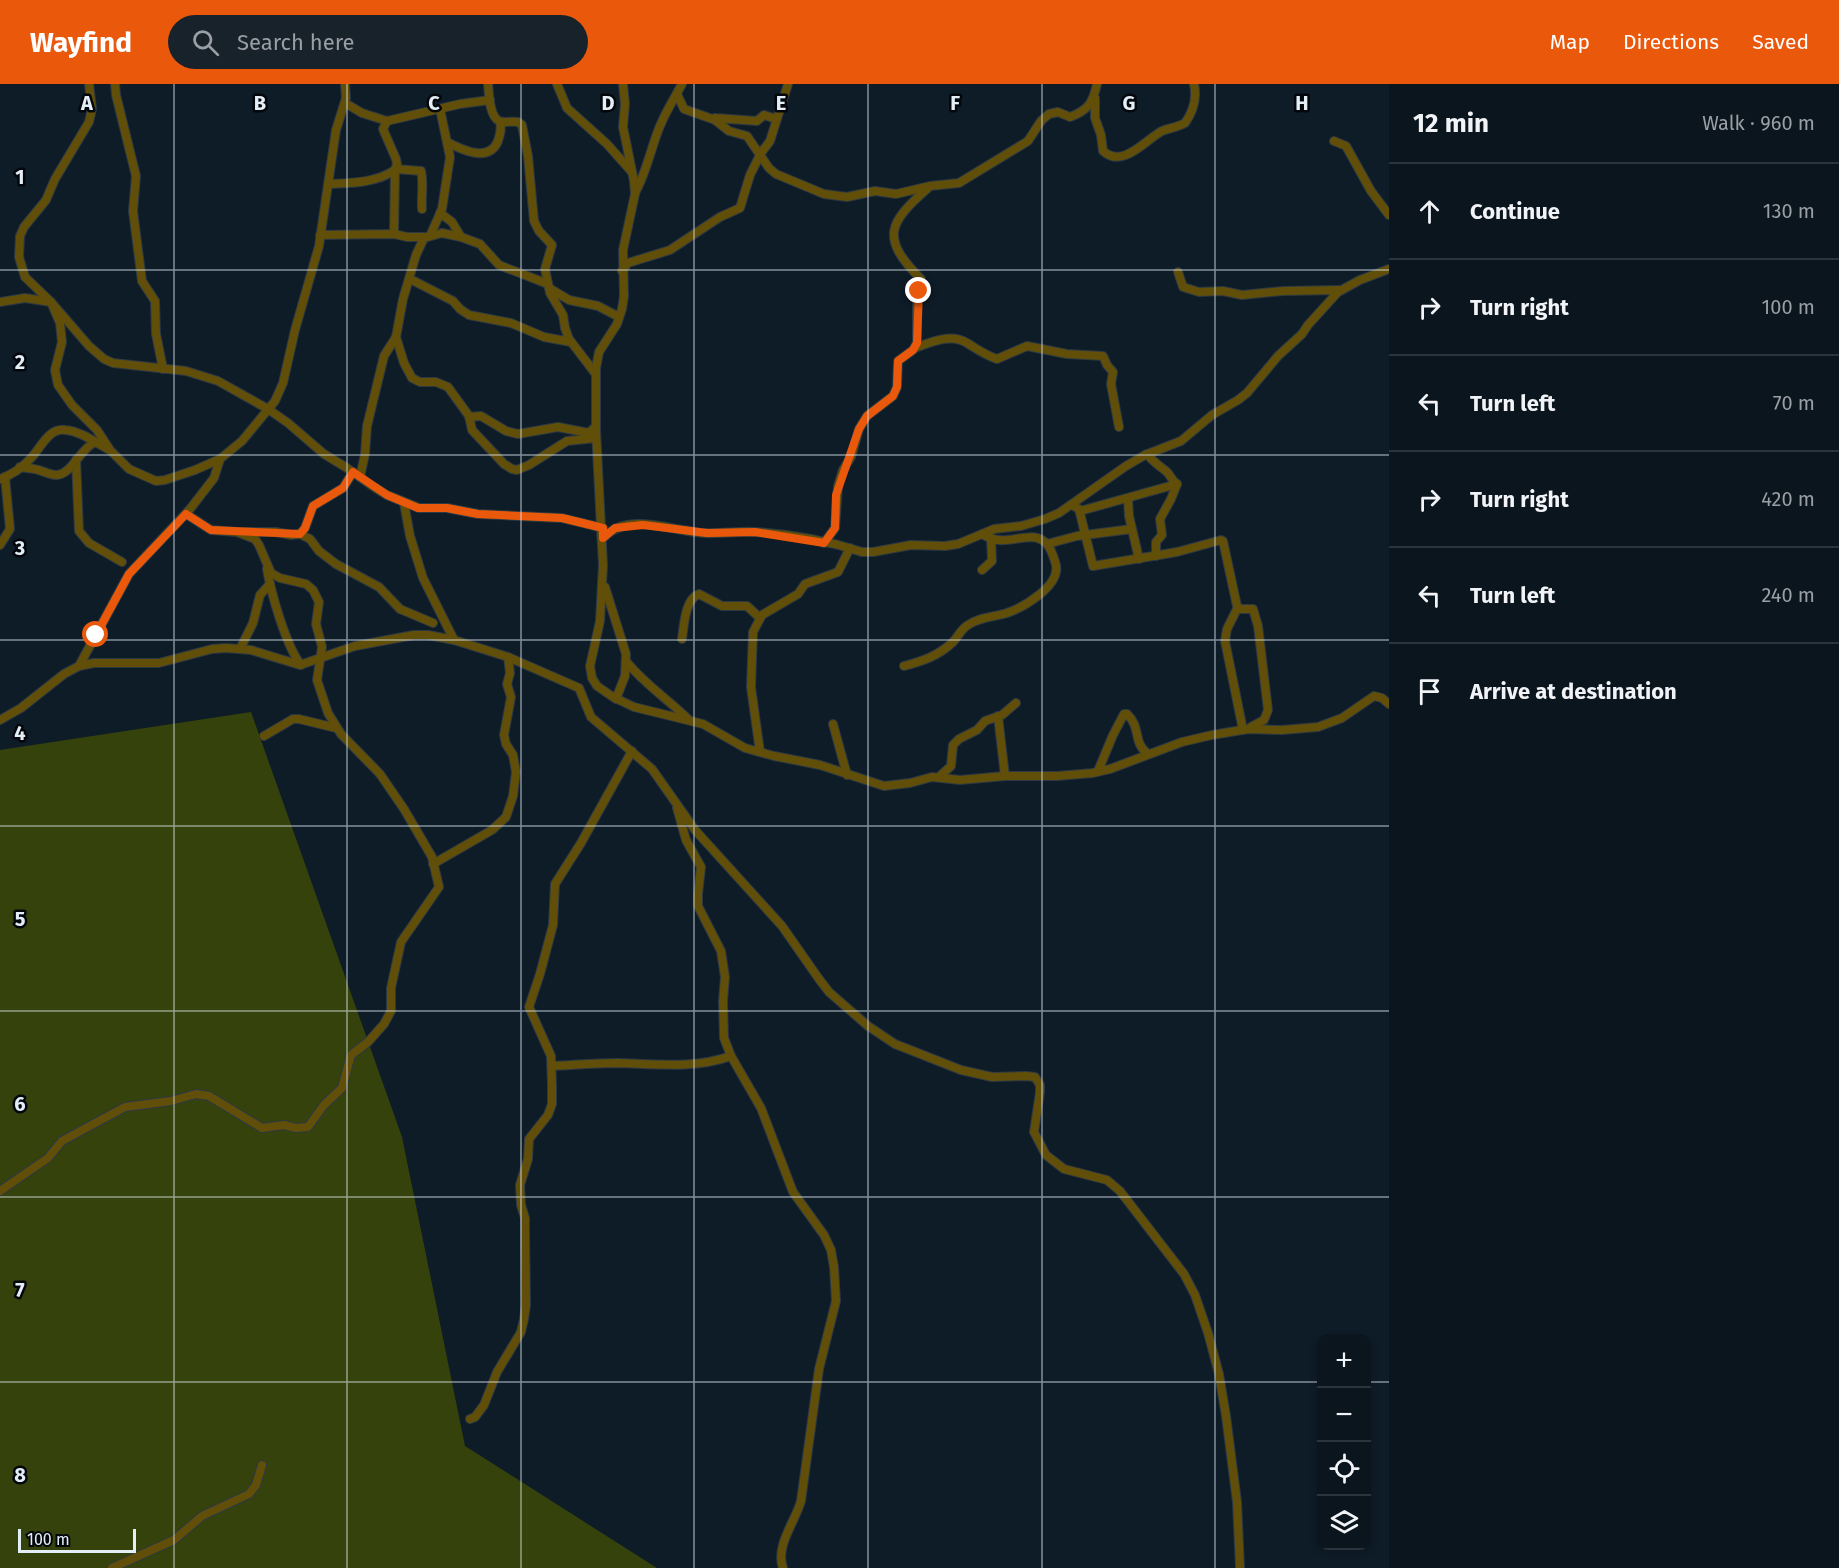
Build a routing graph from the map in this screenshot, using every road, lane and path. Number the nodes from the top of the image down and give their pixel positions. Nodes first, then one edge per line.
1 (115, 84) edge
2 (345, 84) edge
3 (488, 84) edge
4 (557, 84) edge
5 (623, 84) edge
6 (682, 84) edge
7 (788, 84) edge
8 (1194, 84) edge
9 (89, 86) edge
10 (1096, 87) edge
11 (677, 94) junction
12 (490, 100) junction
13 (345, 103) junction
14 (440, 110) junction
15 (708, 118) junction
16 (776, 119) junction
17 (387, 121) junction
18 (500, 122) junction
19 (1334, 141) dead end
20 (447, 142) junction
21 (761, 153) junction
22 (395, 170) junction
23 (631, 171) junction
24 (329, 184) junction
25 (930, 186) junction
26 (635, 194) junction
27 (422, 209) dead end
28 (440, 213) junction
29 (1389, 214) edge
30 (394, 234) junction
31 (320, 235) junction
32 (428, 237) junction
33 (460, 237) junction
34 (1389, 269) edge
35 (622, 271) junction
36 (1178, 272) dead end
37 (410, 279) junction
38 (548, 286) junction
39 (1342, 290) junction
40 (0, 302) edge
41 (51, 302) junction
42 (620, 317) junction
43 (396, 337) junction
44 (571, 342) junction
45 (915, 348) junction
46 (164, 369) junction
47 (596, 374) junction
48 (268, 409) junction
49 (470, 417) junction
50 (596, 426) junction
51 (1119, 427) dead end
52 (596, 438) junction
53 (95, 442) junction
54 (110, 450) junction
55 (1147, 454) junction
56 (220, 459) junction
57 (76, 460) junction
58 (20, 467) junction
59 (357, 474) junction
60 (3, 478) edge
61 (1176, 484) junction
62 (1128, 499) junction
63 (404, 503) junction
64 (1072, 505) junction
65 (1080, 511) junction
66 (186, 514) junction
67 (603, 528) junction
68 (1132, 529) junction
69 (237, 532) junction
70 (300, 534) junction
71 (982, 534) junction
72 (1087, 534) junction
73 (603, 538) junction
74 (991, 538) junction
75 (824, 543) junction
76 (1047, 544) junction
77 (0, 545) edge
78 (850, 548) junction
79 (1156, 556) junction
80 (1139, 559) junction
81 (122, 562) dead end
82 (267, 565) junction
83 (982, 570) dead end
84 (603, 578) junction
85 (270, 584) junction
86 (1238, 608) junction
87 (440, 612) junction
88 (760, 618) junction
89 (433, 623) junction
90 (417, 635) junction
91 (682, 639) dead end
92 (454, 640) junction
93 (240, 649) junction
94 (507, 657) junction
95 (320, 659) junction
96 (626, 661) junction
97 (301, 665) junction
98 (79, 666) junction
99 (904, 666) dead end
100 (616, 699) junction
101 (1016, 703) dead end
102 (1389, 704) edge
103 (999, 716) junction
104 (0, 720) edge
105 (690, 720) junction
106 (833, 724) dead end
107 (336, 728) junction
108 (1245, 729) junction
109 (264, 736) dead end
110 (632, 751) junction
111 (760, 752) junction
112 (1148, 754) junction
113 (1098, 771) junction
114 (847, 775) junction
115 (1005, 776) junction
116 (939, 777) junction
117 (675, 802) junction
118 (433, 864) junction
119 (731, 1056) junction
120 (552, 1066) junction
121 (0, 1191) edge
122 (471, 1419) dead end
123 (262, 1465) dead end
124 (112, 1568) edge
125 (783, 1568) edge
126 (1240, 1568) edge

1 - 46 street
2 - 13 street
3 - 12 street
4 - 23 street
5 - 23 street
6 - 11 street
7 - 16 street
8 - 10 street
9 - 41 street
10 - 25 street
11 - 15 street
11 - 26 street
12 - 14 street
12 - 18 street
13 - 17 street
13 - 24 street
14 - 17 street
14 - 20 street
15 - 16 street
15 - 21 street
16 - 21 street
17 - 22 street
18 - 20 street
18 - 38 street
19 - 29 street
20 - 28 street
21 - 25 street
21 - 35 street
22 - 24 street
22 - 27 street
22 - 30 street
23 - 26 street
24 - 31 street
25 - 45 street
26 - 35 street
28 - 32 street
28 - 33 street
30 - 31 street
30 - 32 street
31 - 48 street
32 - 33 street
32 - 37 street
33 - 38 street
34 - 39 street
35 - 42 street
36 - 39 street
37 - 43 street
37 - 44 street
38 - 42 street
38 - 44 street
39 - 55 street
40 - 41 street
41 - 46 street
41 - 54 street
42 - 47 street
43 - 49 street
43 - 59 street
44 - 47 street
45 - 51 street
45 - 75 street
46 - 48 street
47 - 50 street
48 - 56 street
48 - 59 street
49 - 50 street
49 - 52 street
50 - 52 street
52 - 67 street
53 - 54 street
53 - 57 street
53 - 58 street
54 - 56 street
55 - 61 street
55 - 64 street
56 - 66 street
57 - 58 street
57 - 81 street
58 - 60 street
59 - 63 street
59 - 70 street
60 - 77 street
61 - 62 street
61 - 79 street
62 - 65 street
62 - 68 street
63 - 67 street
63 - 87 street
64 - 65 street
64 - 71 street
65 - 72 street
66 - 69 street
66 - 98 street
67 - 73 street
68 - 72 street
68 - 80 street
69 - 70 street
69 - 82 street
70 - 89 street
71 - 74 street
71 - 78 street
72 - 76 street
72 - 80 street
73 - 75 street
73 - 84 street
74 - 76 street
74 - 83 street
75 - 78 street
76 - 99 street
78 - 88 street
79 - 80 street
79 - 86 street
82 - 85 street
82 - 95 street
84 - 96 street
84 - 100 street
85 - 93 street
85 - 97 street
86 - 108 street
86 - 108 street
87 - 89 street
87 - 92 street
88 - 91 street
88 - 111 street
89 - 90 street
90 - 92 street
90 - 95 street
92 - 94 street
93 - 97 street
93 - 98 street
94 - 110 street
94 - 118 street
95 - 97 street
95 - 107 street
96 - 100 street
96 - 105 street
98 - 104 street
100 - 105 street
101 - 103 street
102 - 108 street
103 - 115 street
103 - 116 street
105 - 111 street
106 - 114 street
107 - 109 street
107 - 118 street
108 - 112 street
110 - 117 street
110 - 120 street
111 - 114 street
112 - 113 street
112 - 113 street
113 - 115 street
114 - 116 street
115 - 116 street
117 - 119 street
117 - 126 street
118 - 121 street
119 - 120 street
119 - 125 street
120 - 122 street
123 - 124 street

